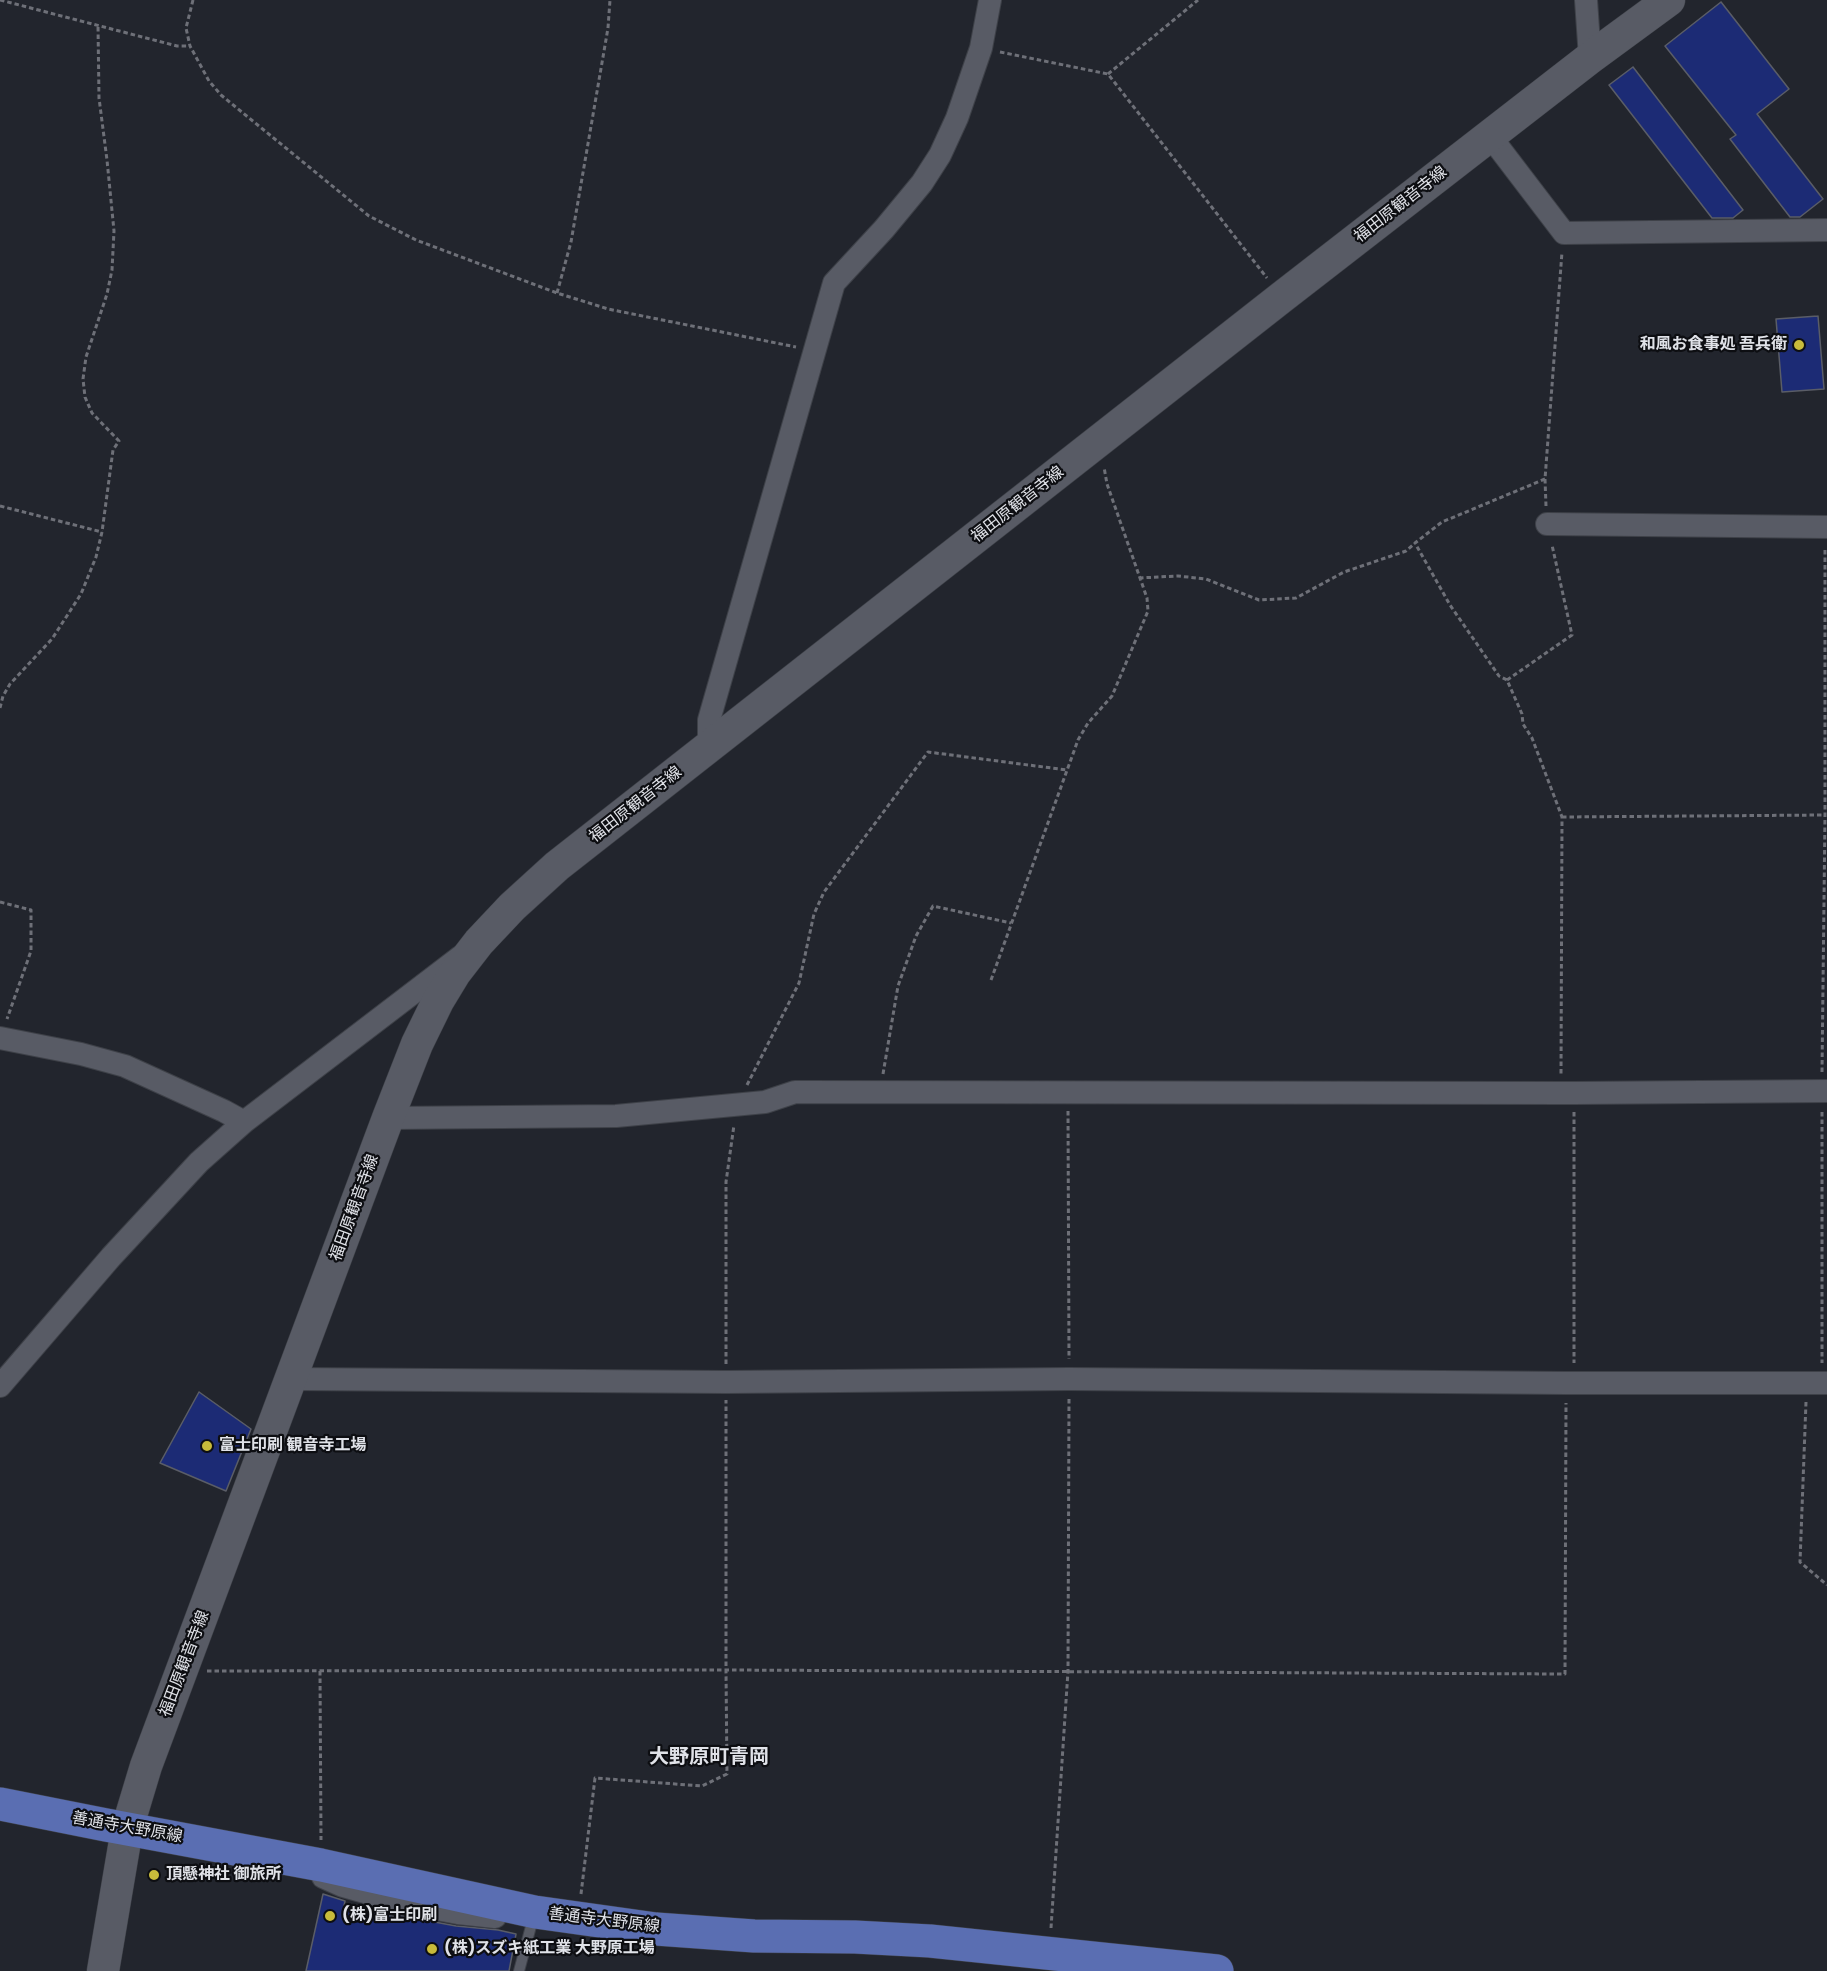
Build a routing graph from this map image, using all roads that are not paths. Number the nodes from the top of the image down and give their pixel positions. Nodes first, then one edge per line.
1 (990, 0) edge
2 (1586, 0) edge
3 (1669, 0) edge
4 (1590, 58) junction
5 (1490, 136) junction
6 (1827, 230) edge
7 (1547, 524) road end
8 (1826, 527) edge
9 (709, 748) junction
10 (479, 942) junction
11 (0, 1038) edge
12 (1824, 1091) edge
13 (388, 1118) junction
14 (244, 1122) junction
15 (292, 1379) junction
16 (1819, 1383) edge
17 (0, 1386) edge
18 (198, 1671) road end
19 (146, 1766) junction
20 (0, 1804) edge
21 (127, 1829) junction
22 (284, 1858) junction
23 (535, 1912) junction
24 (103, 1971) edge
25 (519, 1971) edge
26 (1217, 1971) edge

1 - 9 street
2 - 4 street
3 - 4 main road, 福田原観音寺線
4 - 5 main road, 福田原観音寺線
5 - 6 street
5 - 9 main road, 福田原観音寺線
7 - 8 street
9 - 10 main road, 福田原観音寺線
10 - 13 main road, 福田原観音寺線
10 - 14 street
11 - 14 street
12 - 13 street
13 - 15 main road, 福田原観音寺線
14 - 17 street
15 - 16 street
15 - 19 main road, 福田原観音寺線
18 - 19 street
19 - 21 main road, 福田原観音寺線
20 - 21 main road, 善通寺大野原線
21 - 22 main road, 善通寺大野原線
21 - 24 main road, 福田原観音寺線
22 - 23 main road, 善通寺大野原線
22 - 23 street
23 - 25 lane
23 - 26 main road, 善通寺大野原線

